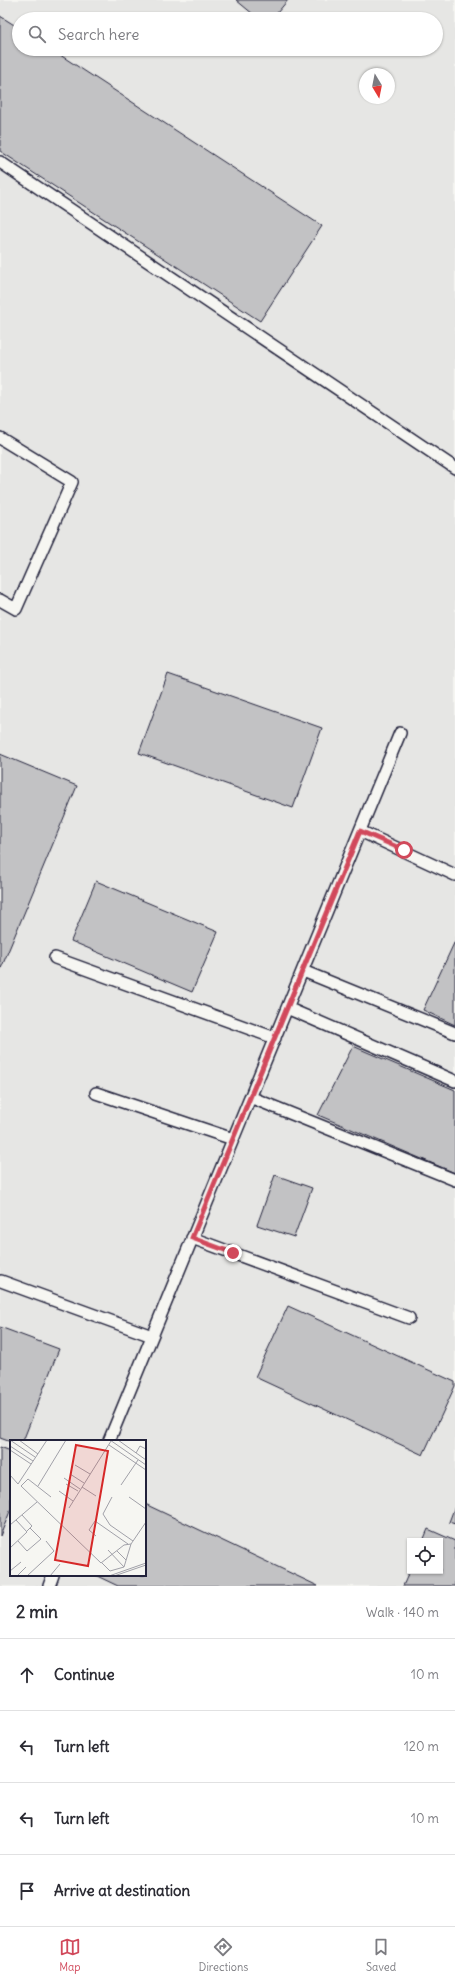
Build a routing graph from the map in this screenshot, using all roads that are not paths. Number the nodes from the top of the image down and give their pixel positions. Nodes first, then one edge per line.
1 (0, 162) edge
2 (0, 438) edge
3 (455, 468) edge
4 (0, 600) edge
5 (400, 733) dead end
6 (360, 831) junction
7 (455, 875) edge
8 (55, 958) dead end
9 (302, 971) junction
10 (287, 1008) junction
11 (455, 1033) edge
12 (275, 1038) junction
13 (455, 1081) edge
14 (96, 1093) dead end
15 (250, 1097) junction
16 (233, 1139) junction
17 (455, 1180) edge
18 (192, 1238) junction
19 (1, 1280) dead end
20 (409, 1318) dead end
21 (152, 1336) junction
22 (108, 1440) edge
23 (53, 1576) edge
24 (49, 1586) edge

1 - 3 lane
2 - 4 lane
5 - 6 lane
6 - 7 lane
6 - 9 lane
8 - 12 lane
9 - 10 lane
9 - 11 lane
10 - 12 lane
10 - 13 lane
12 - 15 lane
14 - 16 lane
15 - 16 lane
15 - 17 lane
16 - 18 lane
18 - 20 lane
18 - 21 lane
19 - 21 lane
21 - 22 lane
23 - 24 lane

